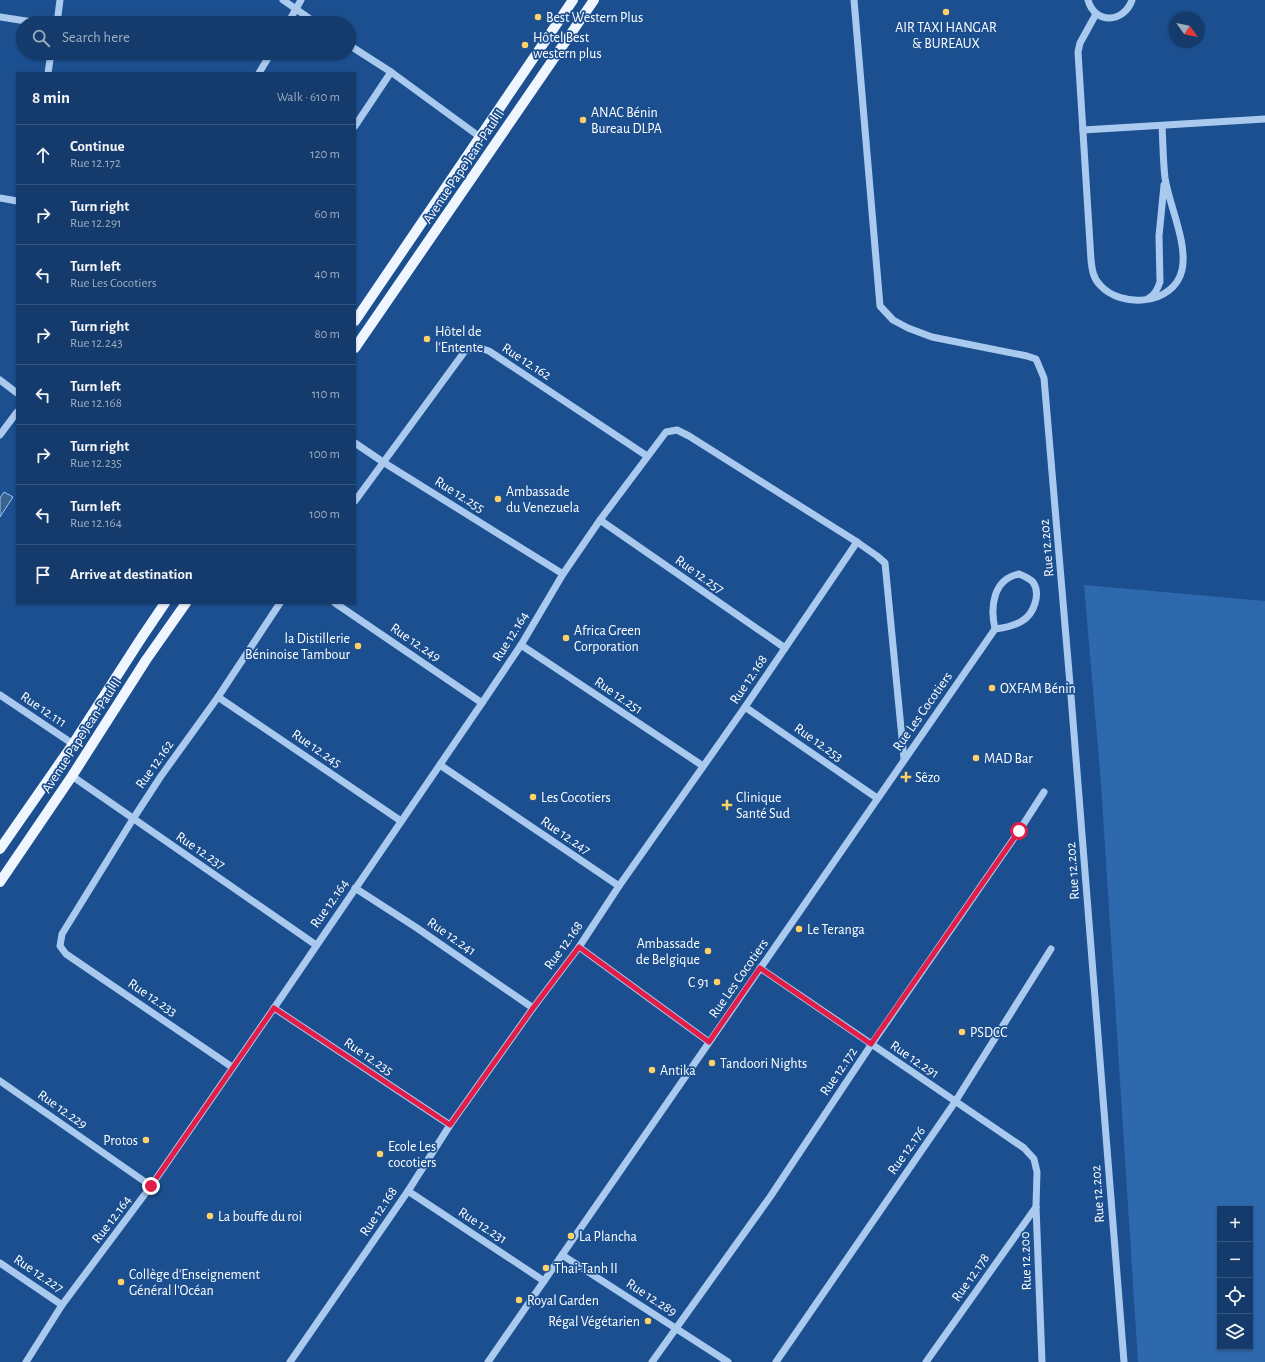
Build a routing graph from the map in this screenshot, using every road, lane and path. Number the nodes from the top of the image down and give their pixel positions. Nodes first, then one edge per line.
1 (60, 0) edge
2 (283, 0) edge
3 (301, 0) edge
4 (573, 0) edge
5 (594, 0) edge
6 (854, 0) edge
7 (1088, 0) edge
8 (1132, 0) edge
9 (296, 9) junction
10 (1096, 14) junction
11 (58, 16) edge
12 (292, 16) edge
13 (306, 16) edge
14 (0, 17) edge
15 (16, 19) edge
16 (356, 50) edge
17 (50, 60) edge
18 (267, 60) edge
19 (48, 72) edge
20 (260, 72) edge
21 (391, 72) junction
22 (1265, 119) edge
23 (356, 124) edge
24 (1162, 126) junction
25 (1083, 130) junction
26 (480, 137) junction
27 (1165, 177) junction
28 (0, 198) edge
29 (16, 201) edge
30 (1145, 300) junction
31 (356, 320) edge
32 (356, 347) edge
33 (0, 380) edge
34 (16, 392) edge
35 (16, 413) edge
36 (0, 435) edge
37 (356, 444) edge
38 (647, 456) junction
39 (383, 462) junction
40 (356, 500) edge
41 (600, 520) junction
42 (857, 542) junction
43 (563, 574) junction
44 (165, 604) edge
45 (185, 604) edge
46 (279, 604) edge
47 (336, 604) edge
48 (995, 629) junction
49 (521, 645) junction
50 (785, 648) junction
51 (0, 695) edge
52 (218, 697) junction
53 (482, 703) junction
54 (746, 707) junction
55 (72, 744) junction
56 (904, 759) junction
57 (440, 765) junction
58 (703, 766) junction
59 (72, 776) junction
60 (1044, 792) dead end
61 (878, 798) junction
62 (133, 818) junction
63 (401, 821) junction
64 (0, 849) edge
65 (0, 882) edge
66 (619, 886) junction
67 (355, 888) junction
68 (316, 944) junction
69 (60, 946) joint
70 (579, 947) junction
71 (1051, 949) dead end
72 (760, 968) junction
73 (274, 1008) junction
74 (533, 1008) junction
75 (709, 1042) junction
76 (871, 1044) junction
77 (232, 1067) junction
78 (0, 1081) edge
79 (955, 1102) junction
80 (450, 1125) junction
81 (1034, 1159) joint
82 (151, 1186) junction
83 (408, 1191) junction
84 (1036, 1206) junction
85 (562, 1255) junction
86 (0, 1263) edge
87 (544, 1281) junction
88 (62, 1306) junction
89 (676, 1328) junction
90 (26, 1362) edge
91 (290, 1362) edge
92 (488, 1362) edge
93 (652, 1362) edge
94 (728, 1362) edge
95 (776, 1362) edge
96 (926, 1362) edge
97 (1042, 1362) edge
98 (1124, 1362) edge

1 - 11 street
2 - 9 street
3 - 9 street
4 - 26 main road, Avenue Pape Jean-Paul II
5 - 32 main road, Avenue Pape Jean-Paul II
6 - 98 street, Rue 12.202
7 - 10 street
8 - 10 street
9 - 12 street
9 - 13 street
10 - 25 street
14 - 15 street
16 - 21 street
17 - 19 street
18 - 20 street
21 - 23 street
21 - 26 street
22 - 24 street
24 - 25 street
24 - 27 street
25 - 30 street
26 - 31 main road, Avenue Pape Jean-Paul II
27 - 30 street
27 - 30 street
28 - 29 street
33 - 34 street
35 - 36 street
37 - 39 street, Rue 12.255
38 - 39 street, Rue 12.162
38 - 41 street, Rue 12.164
38 - 42 street, Rue 12.164
39 - 40 street, Rue 12.162
39 - 43 street, Rue 12.255
41 - 43 street, Rue 12.164
41 - 50 street, Rue 12.257
42 - 50 street, Rue 12.168
42 - 56 street, Rue 12.164
43 - 49 street, Rue 12.164
44 - 55 main road, Avenue Pape Jean-Paul II
45 - 59 main road, Avenue Pape Jean-Paul II
46 - 52 street, Rue 12.162
47 - 53 street, Rue 12.249
48 - 48 street
48 - 56 street, Rue Les Cocotiers
49 - 53 street, Rue 12.164
49 - 58 street, Rue 12.251
50 - 54 street, Rue 12.168
51 - 55 street, Rue 12.111
52 - 62 street, Rue 12.162
52 - 63 street, Rue 12.245
53 - 57 street, Rue 12.164
54 - 58 street, Rue 12.168
54 - 61 street, Rue 12.253
55 - 64 main road, Avenue Pape Jean-Paul II
56 - 61 street, Rue Les Cocotiers
57 - 63 street, Rue 12.164
57 - 66 street, Rue 12.247
58 - 66 street, Rue 12.168
59 - 62 street, Rue 12.237
59 - 65 main road, Avenue Pape Jean-Paul II
60 - 76 street, Rue 12.172
61 - 72 street, Rue Les Cocotiers
62 - 68 street, Rue 12.237
62 - 69 street, Rue 12.162
63 - 67 street, Rue 12.164
66 - 70 street, Rue 12.168
67 - 68 street, Rue 12.164
67 - 74 street, Rue 12.241
68 - 73 street, Rue 12.164
69 - 77 street, Rue 12.233
70 - 74 street, Rue 12.168
70 - 75 street
71 - 79 street, Rue 12.176
72 - 75 street, Rue Les Cocotiers
72 - 76 street, Rue 12.291
73 - 77 street, Rue 12.164
73 - 80 street, Rue 12.235
74 - 80 street, Rue 12.168
75 - 85 street, Rue Les Cocotiers
76 - 79 street, Rue 12.291
76 - 89 street, Rue 12.172
77 - 82 street, Rue 12.164
78 - 82 street, Rue 12.229
79 - 81 street, Rue 12.291
79 - 95 street, Rue 12.176
80 - 83 street, Rue 12.168
81 - 84 street, Rue 12.200
82 - 88 street, Rue 12.164
83 - 87 street, Rue 12.231
83 - 91 street, Rue 12.168
84 - 96 street, Rue 12.178
84 - 97 street, Rue 12.200
85 - 87 street, Rue Les Cocotiers
85 - 89 street, Rue 12.289
86 - 88 street, Rue 12.227
87 - 92 street, Rue Les Cocotiers
88 - 90 street, Rue 12.164
89 - 93 street, Rue 12.172
89 - 94 street, Rue 12.289

